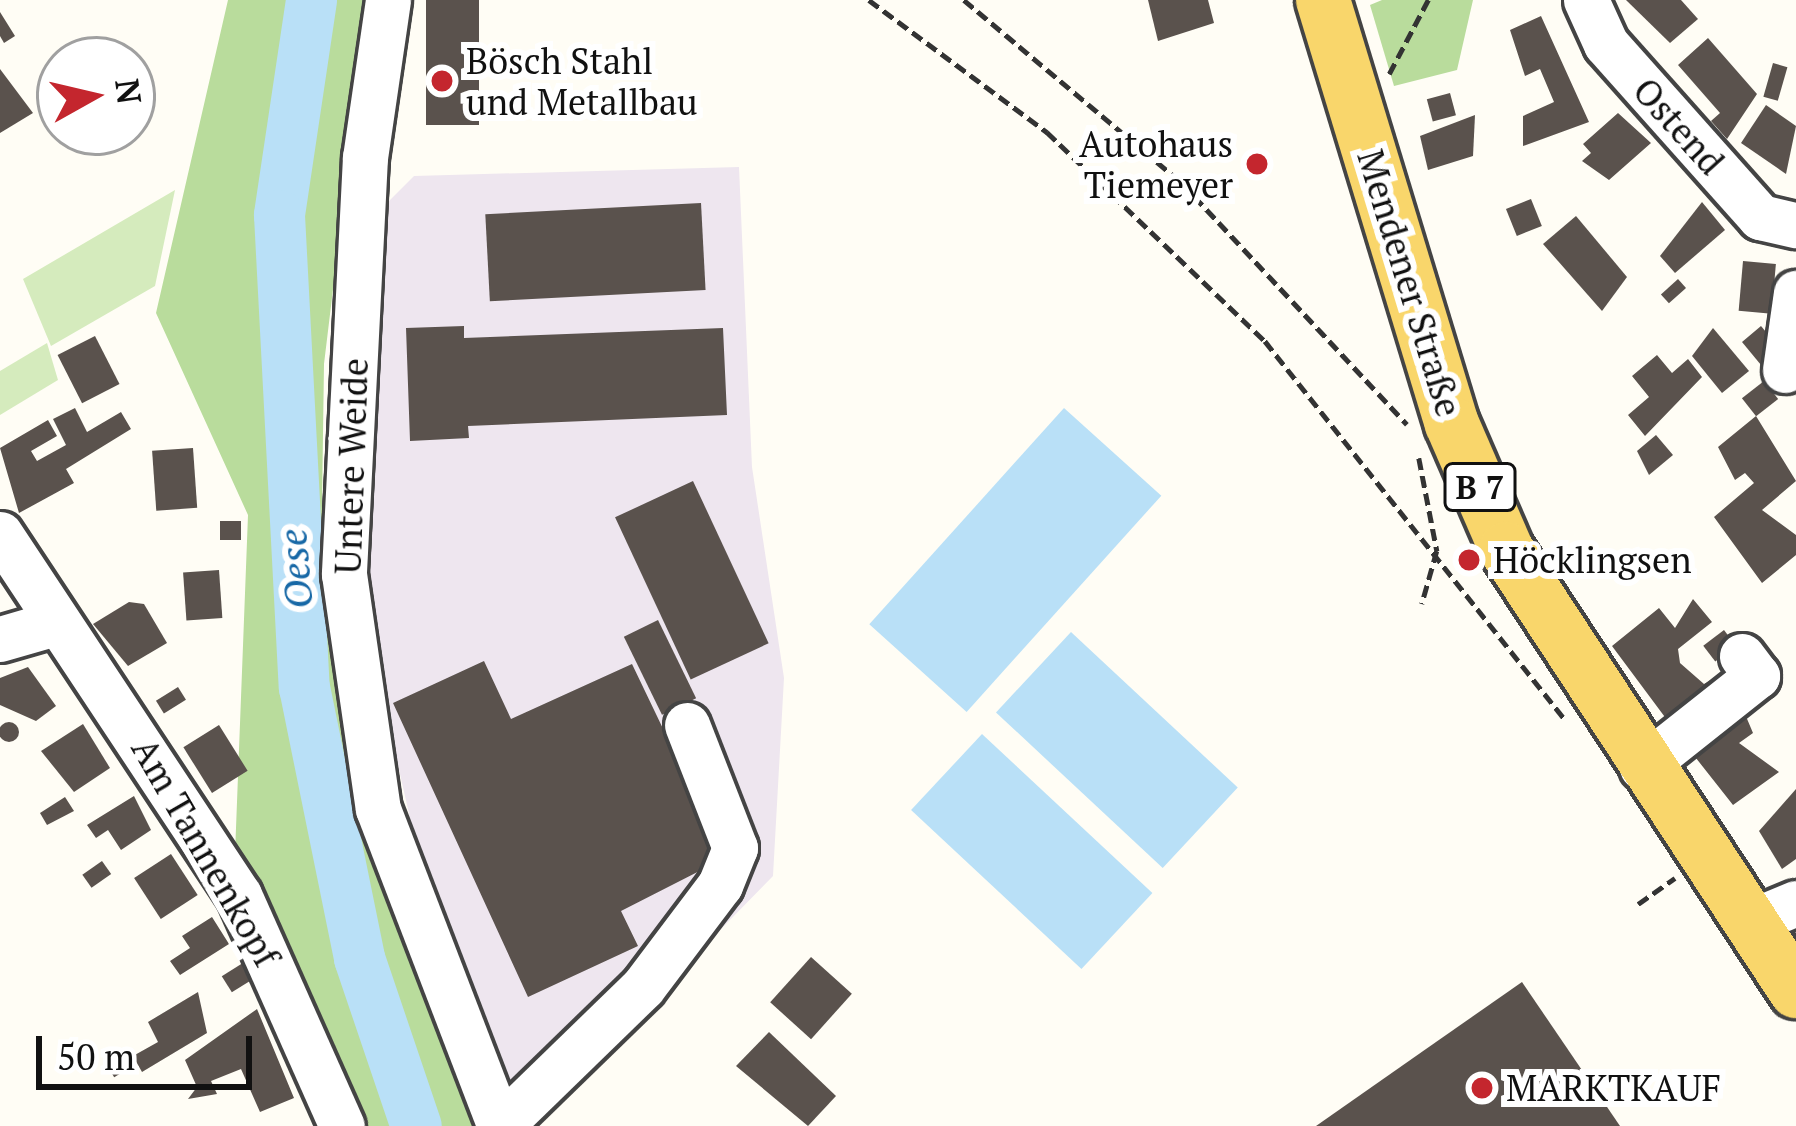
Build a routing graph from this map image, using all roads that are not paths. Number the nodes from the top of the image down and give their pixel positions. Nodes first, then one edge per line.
1 (388, 0) edge
2 (1323, 0) edge
3 (1586, 0) edge
4 (1796, 225) edge
5 (1796, 293) edge
6 (1785, 370) dead end
7 (0, 534) edge
8 (55, 623) junction
9 (0, 639) edge
10 (1742, 656) dead end
11 (687, 725) dead end
12 (1642, 767) junction
13 (1781, 913) edge
14 (1796, 987) edge
15 (342, 1126) edge
16 (500, 1126) edge

1 - 16 street, Untere Weide
2 - 12 main road, Mendener Straße / B 7
3 - 4 street, Ostend
5 - 6 street
7 - 8 street, Am Tannenkopf
8 - 9 street
8 - 15 street, Am Tannenkopf
10 - 12 street
11 - 16 street
12 - 13 main road, Mendener Straße / B 7
13 - 14 main road, Mendener Straße / B 7

